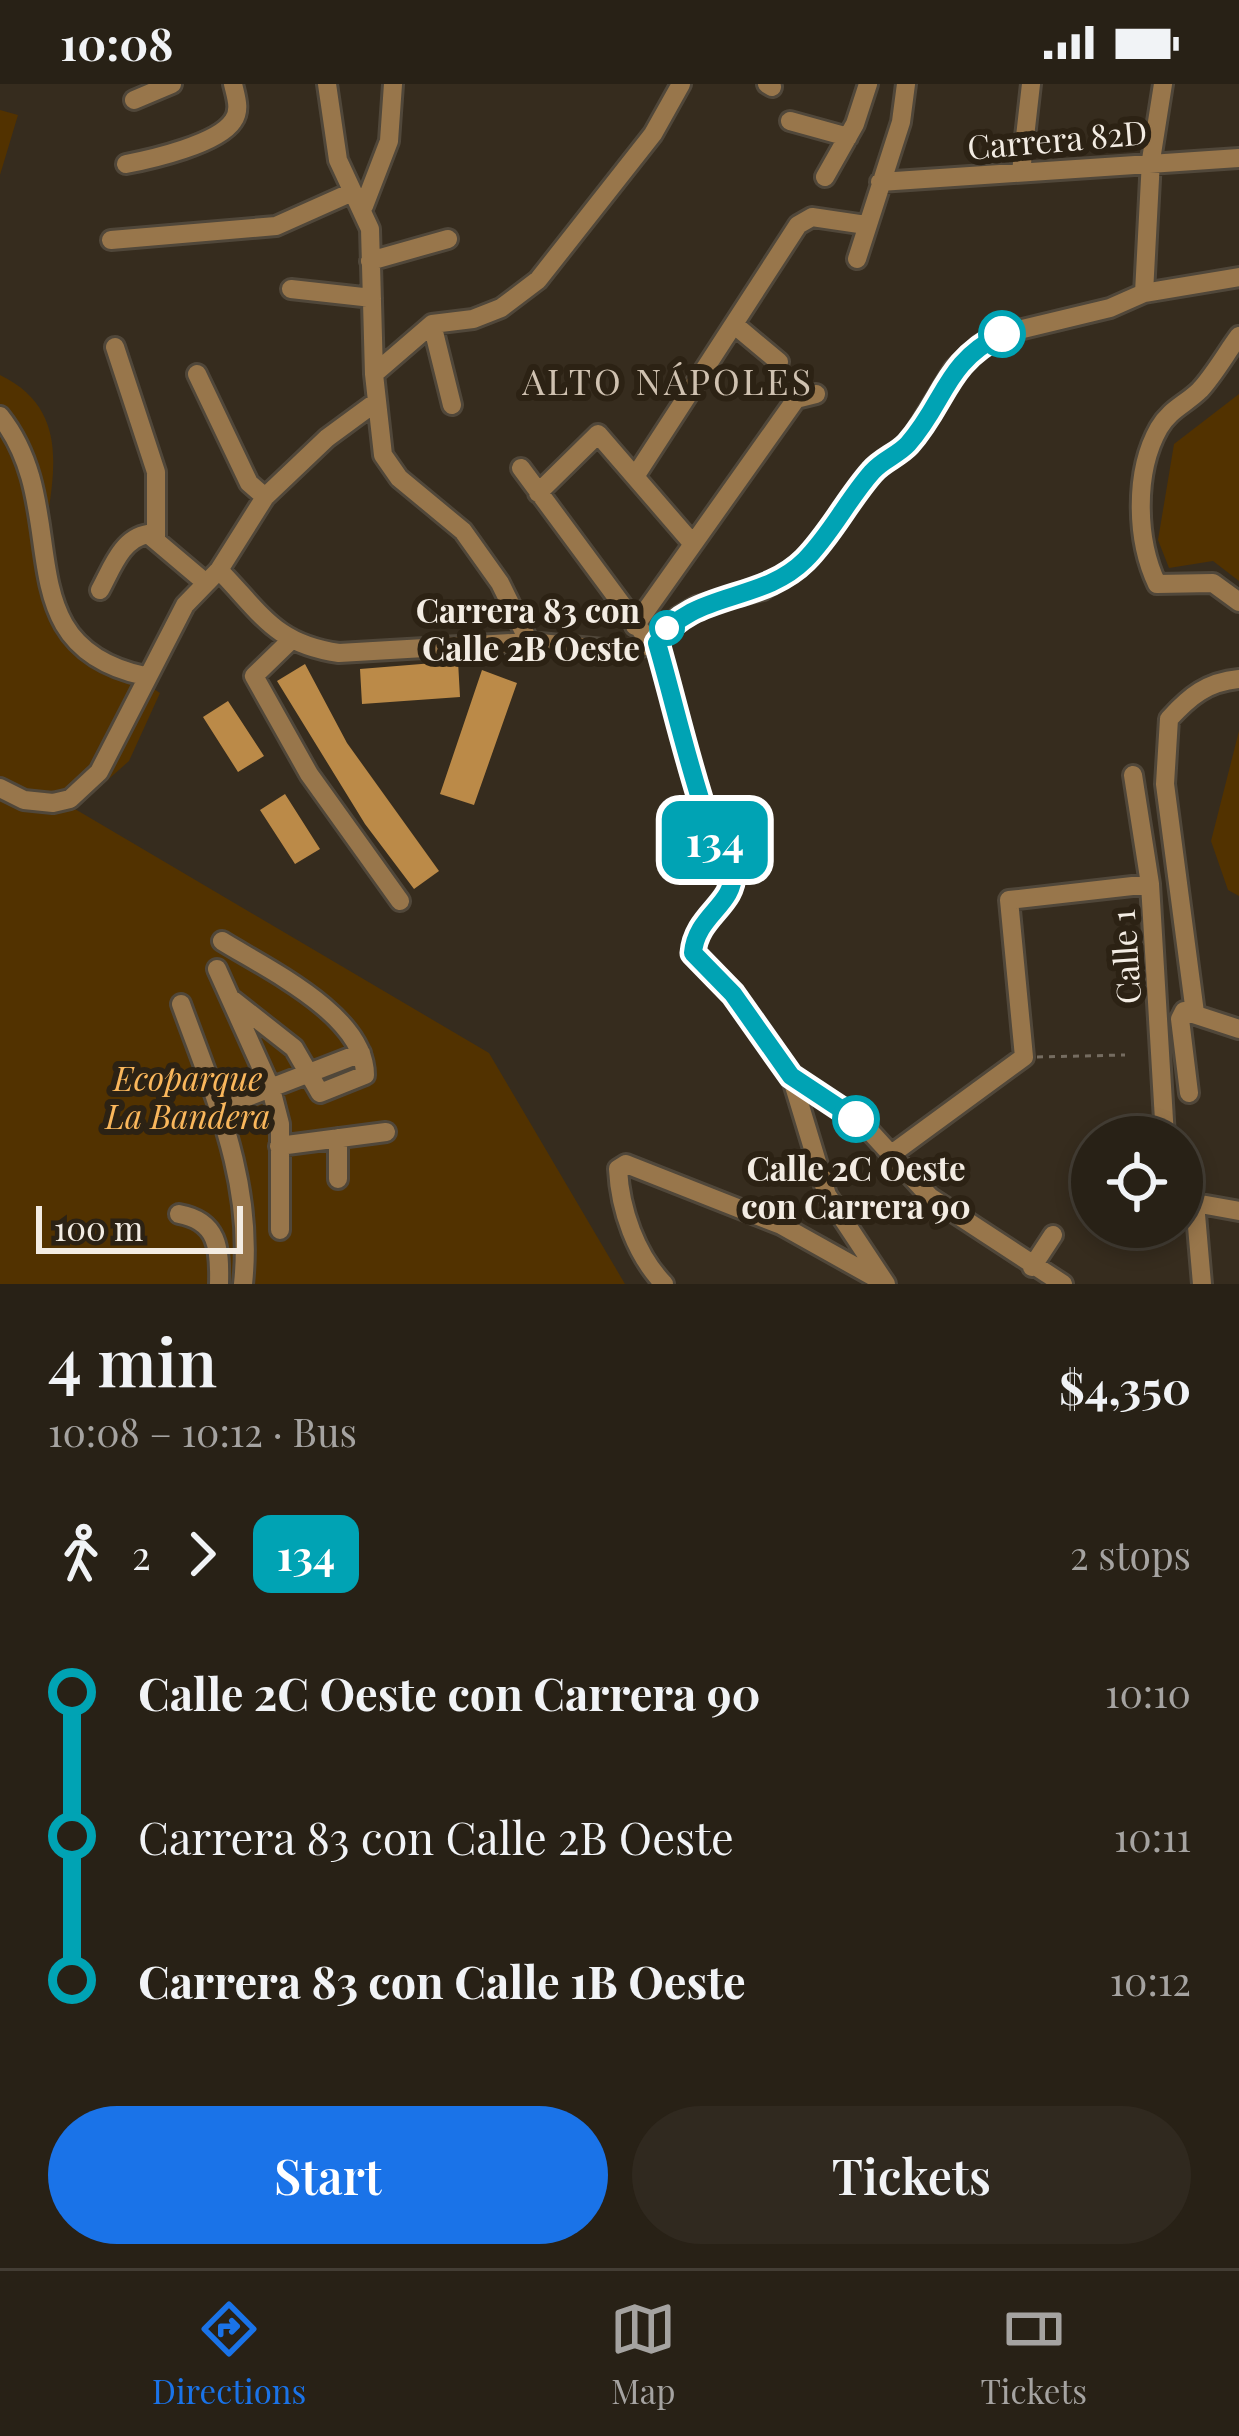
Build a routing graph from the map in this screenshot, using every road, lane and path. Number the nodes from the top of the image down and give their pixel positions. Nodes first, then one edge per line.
1 (172, 84) edge
2 (233, 84) edge
3 (327, 84) edge
4 (393, 84) edge
5 (681, 84) edge
6 (906, 84) edge
7 (1031, 84) edge
8 (1163, 84) edge
9 (861, 86) edge
10 (134, 100) dead end
11 (790, 121) dead end
12 (848, 137) junction
13 (1239, 158) edge
14 (1150, 160) junction
15 (126, 164) dead end
16 (1022, 172) junction
17 (825, 177) dead end
18 (880, 182) junction
19 (357, 200) junction
20 (866, 225) junction
21 (448, 238) dead end
22 (111, 240) dead end
23 (857, 259) dead end
24 (370, 261) junction
25 (1239, 277) edge
26 (292, 289) dead end
27 (1144, 293) junction
28 (373, 298) junction
29 (432, 324) junction
30 (736, 326) junction
31 (1239, 336) edge
32 (115, 347) dead end
33 (779, 362) dead end
34 (197, 374) dead end
35 (374, 374) junction
36 (816, 394) dead end
37 (376, 402) junction
38 (452, 405) dead end
39 (0, 416) edge
40 (521, 468) dead end
41 (636, 475) junction
42 (538, 493) junction
43 (265, 497) junction
44 (156, 540) junction
45 (693, 544) junction
46 (213, 576) junction
47 (100, 590) dead end
48 (1239, 602) edge
49 (634, 626) junction
50 (530, 641) junction
51 (290, 642) junction
52 (657, 643) junction
53 (145, 676) junction
54 (1239, 679) edge
55 (1133, 775) dead end
56 (0, 788) edge
57 (1150, 884) junction
58 (400, 902) dead end
59 (222, 941) dead end
60 (218, 969) dead end
61 (233, 1000) junction
62 (181, 1004) dead end
63 (1195, 1012) junction
64 (1239, 1029) edge
65 (1126, 1055) dead end
66 (1024, 1057) junction
67 (311, 1072) junction
68 (791, 1076) junction
69 (271, 1089) junction
70 (1190, 1093) dead end
71 (219, 1108) junction
72 (1165, 1116) edge
73 (386, 1132) dead end
74 (338, 1138) junction
75 (279, 1146) junction
76 (893, 1153) junction
77 (338, 1179) dead end
78 (1203, 1204) edge
79 (1239, 1210) edge
80 (179, 1214) dead end
81 (280, 1230) dead end
82 (1053, 1235) dead end
83 (1199, 1248) edge
84 (1032, 1267) junction
85 (219, 1284) edge
86 (243, 1284) edge
87 (664, 1284) edge
88 (885, 1284) edge
89 (1063, 1284) edge
90 (1202, 1284) edge

1 - 10 street
2 - 15 street
3 - 19 street
4 - 19 street
5 - 29 street
6 - 18 street
7 - 16 street
8 - 14 street
9 - 12 street
11 - 12 street
12 - 17 street
13 - 14 street, Carrera 82D
14 - 16 street, Carrera 82D
14 - 27 street
16 - 18 street, Carrera 82D
18 - 20 street
19 - 22 street
19 - 24 street
20 - 23 street
20 - 30 street
21 - 24 street
24 - 28 street
25 - 27 street
26 - 28 street
27 - 52 street
28 - 35 street
29 - 35 street
29 - 38 street
30 - 33 street
30 - 41 street
31 - 48 street
32 - 44 street
34 - 43 street
35 - 37 street
36 - 45 street
37 - 43 street
37 - 50 street
39 - 53 street
40 - 42 street
41 - 42 street
41 - 45 street
42 - 49 street
43 - 46 street
44 - 46 street
44 - 47 street
45 - 49 street
46 - 51 street
46 - 53 street
49 - 52 street
50 - 51 street
50 - 52 street
51 - 58 street
52 - 68 street
53 - 56 street
54 - 63 street
55 - 57 street, Calle 1
57 - 66 street
57 - 72 street, Calle 1
59 - 67 street
60 - 61 street
61 - 67 street
61 - 69 street
62 - 71 street
63 - 64 street
63 - 70 street
65 - 66 path
66 - 76 street
67 - 69 street
68 - 76 street
68 - 88 street
69 - 71 street
69 - 75 street
71 - 86 street
73 - 74 street
74 - 75 street
74 - 77 street
75 - 81 street
76 - 84 street
78 - 79 street
80 - 85 street
82 - 84 street
83 - 90 street
84 - 89 street
87 - 88 street

